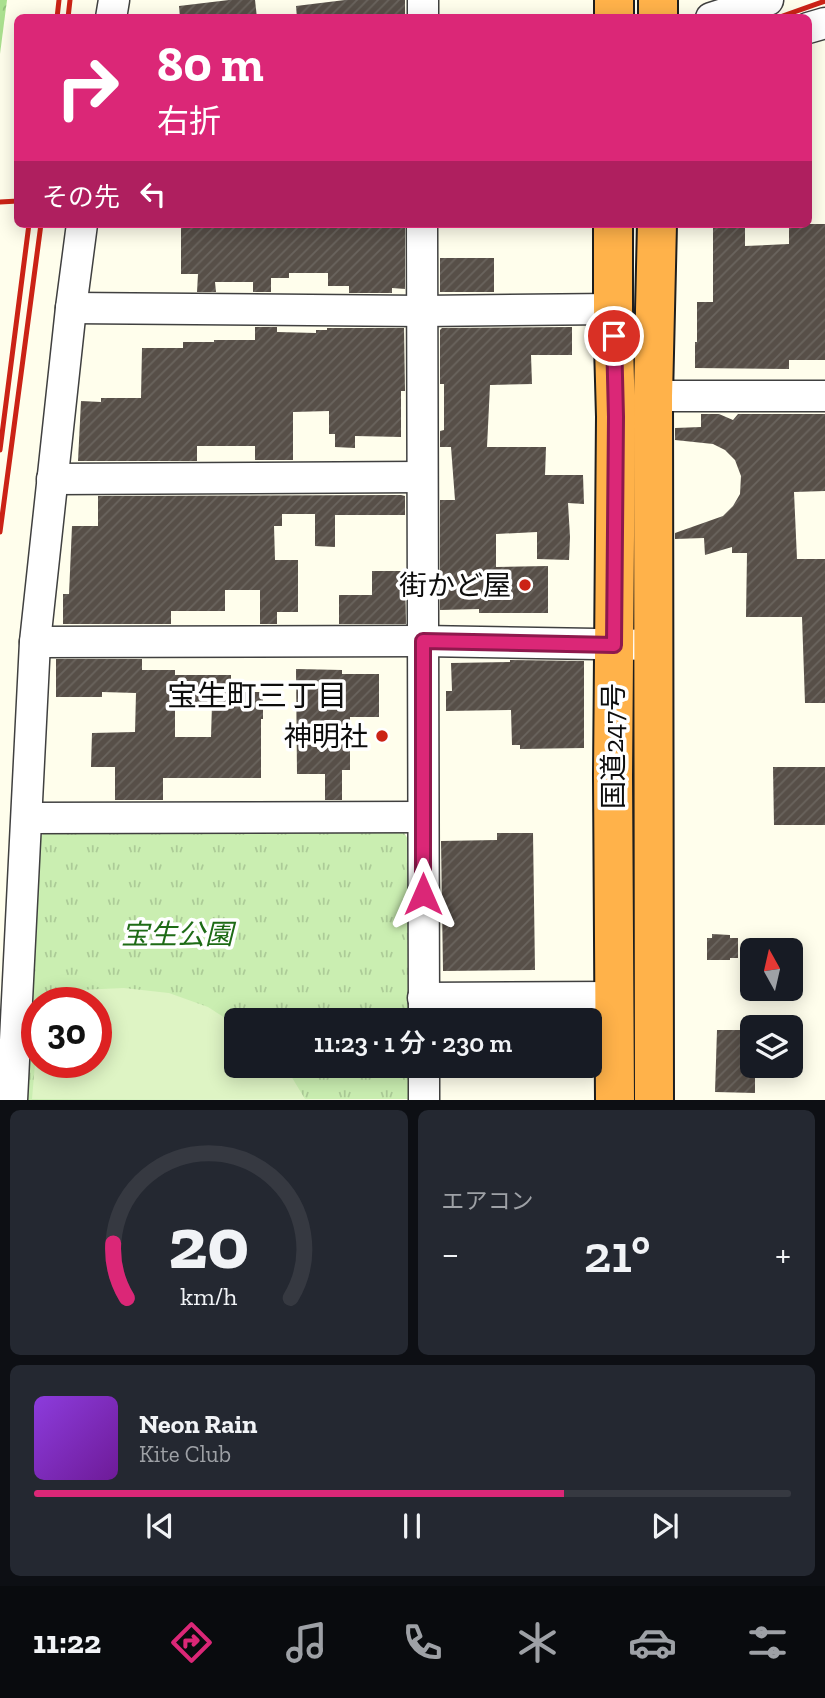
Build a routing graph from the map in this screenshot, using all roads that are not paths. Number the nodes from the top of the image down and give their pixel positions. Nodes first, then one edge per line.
1 (768, 0) edge
2 (724, 14) edge
3 (81, 228) edge
4 (422, 228) edge
5 (613, 228) edge
6 (657, 228) edge
7 (71, 308) junction
8 (613, 309) junction
9 (422, 311) junction
10 (653, 396) junction
11 (825, 396) edge
12 (422, 477) junction
13 (52, 479) junction
14 (423, 641) junction
15 (36, 642) junction
16 (614, 645) junction
17 (655, 645) junction
18 (423, 817) junction
19 (27, 818) junction
20 (614, 997) junction
21 (424, 1008) edge
22 (440, 1008) edge
23 (424, 1078) edge
24 (12, 1100) edge
25 (424, 1100) edge
26 (615, 1100) edge
27 (654, 1100) edge

1 - 2 street
3 - 7 street
4 - 9 street
5 - 8 highway, 国道247号
6 - 10 highway, 国道247号
7 - 9 street
7 - 13 street
8 - 9 street
8 - 16 highway, 国道247号
9 - 12 street
10 - 11 street
10 - 17 highway, 国道247号
12 - 13 street
12 - 14 street
13 - 15 street
14 - 15 street
14 - 16 street
14 - 18 street
15 - 19 street
16 - 17 street
16 - 20 highway, 国道247号
17 - 27 highway, 国道247号
18 - 19 street
18 - 21 street
19 - 24 street
20 - 22 street
20 - 26 highway, 国道247号
23 - 25 street

